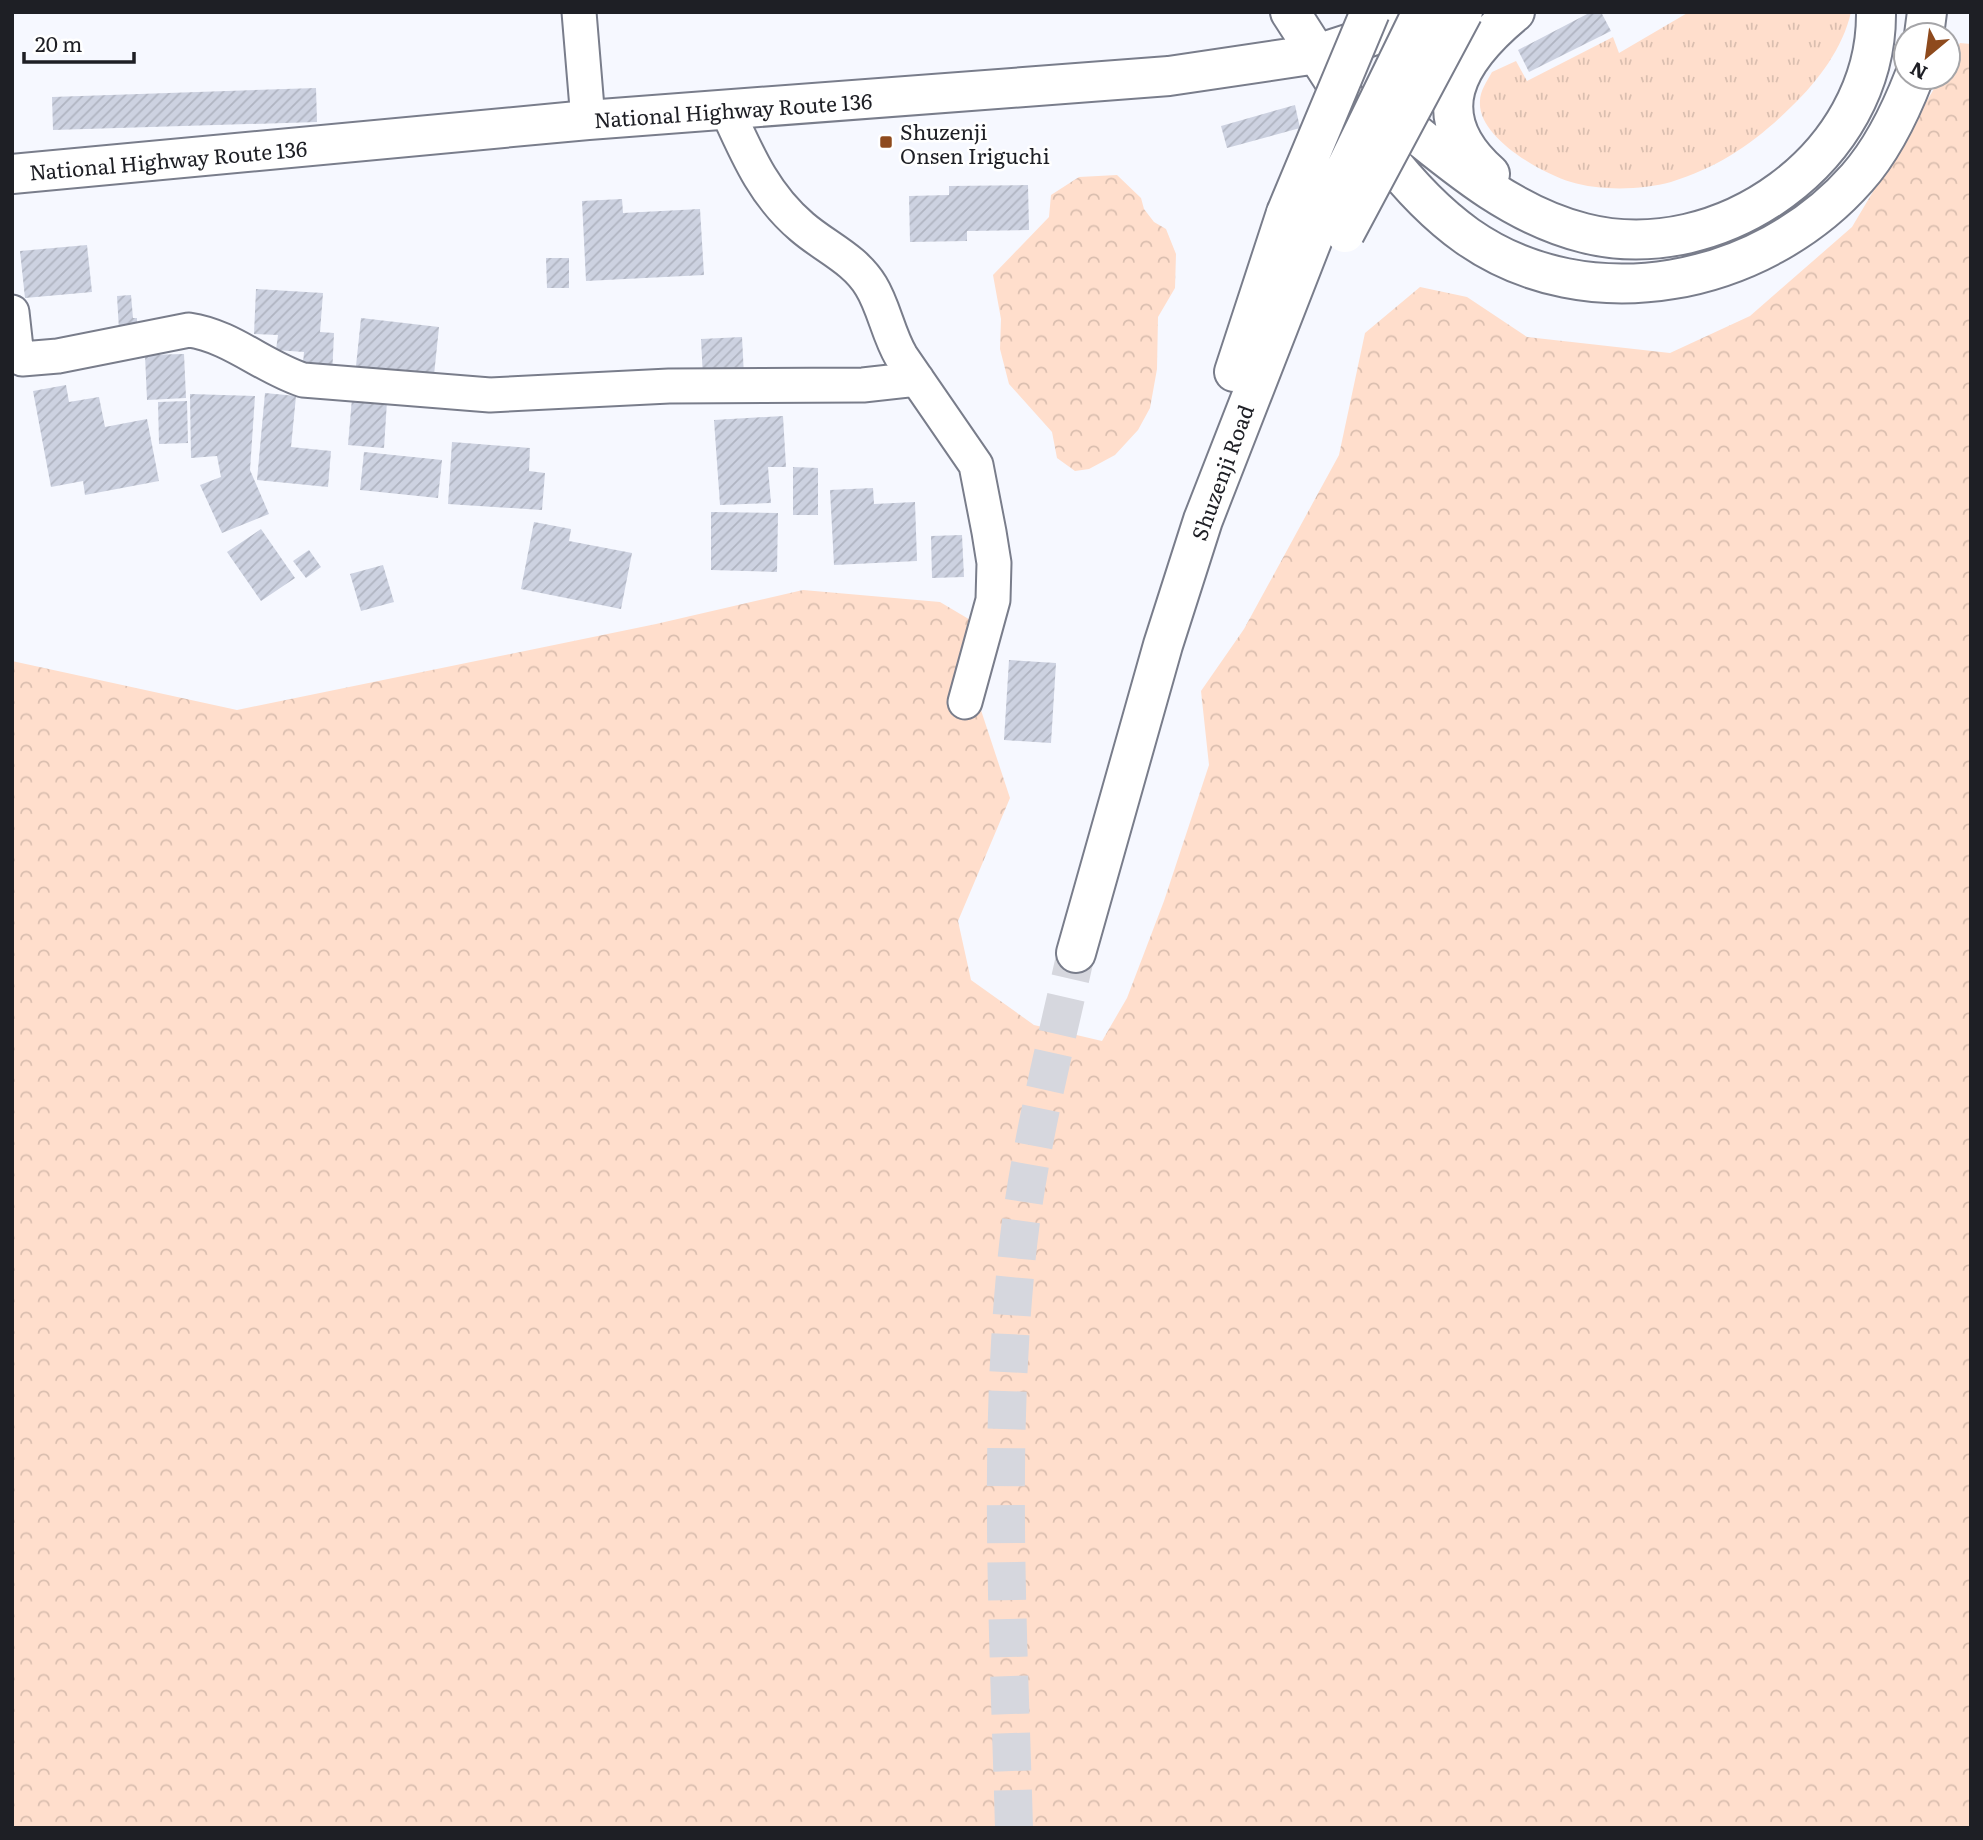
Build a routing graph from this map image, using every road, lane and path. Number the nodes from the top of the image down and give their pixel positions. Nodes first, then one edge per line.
1 (579, 12) edge
2 (1290, 12) edge
3 (1299, 12) edge
4 (1370, 12) edge
5 (1422, 12) edge
6 (1447, 12) edge
7 (1463, 12) edge
8 (1515, 12) edge
9 (1876, 12) edge
10 (1317, 54) junction
11 (1908, 91) edge
12 (587, 103) junction
13 (727, 110) junction
14 (12, 174) edge
15 (1545, 219) junction
16 (1317, 223) junction
17 (12, 312) edge
18 (917, 379) junction
19 (965, 702) dead end
20 (1121, 802) junction
21 (1076, 953) tunnel mouth

1 - 12 street
2 - 10 highway
3 - 10 highway
4 - 16 highway, bridge
5 - 16 highway, Shuzenji Road, bridge
6 - 10 highway, National Highway Route 136
7 - 16 highway, bridge
8 - 15 highway
9 - 15 highway
10 - 11 highway
10 - 13 highway, National Highway Route 136
10 - 15 highway
12 - 13 highway, National Highway Route 136
12 - 14 highway, National Highway Route 136
13 - 18 street
16 - 20 highway, Shuzenji Road
16 - 20 highway
17 - 18 street
18 - 19 street
20 - 21 highway, Shuzenji Road

